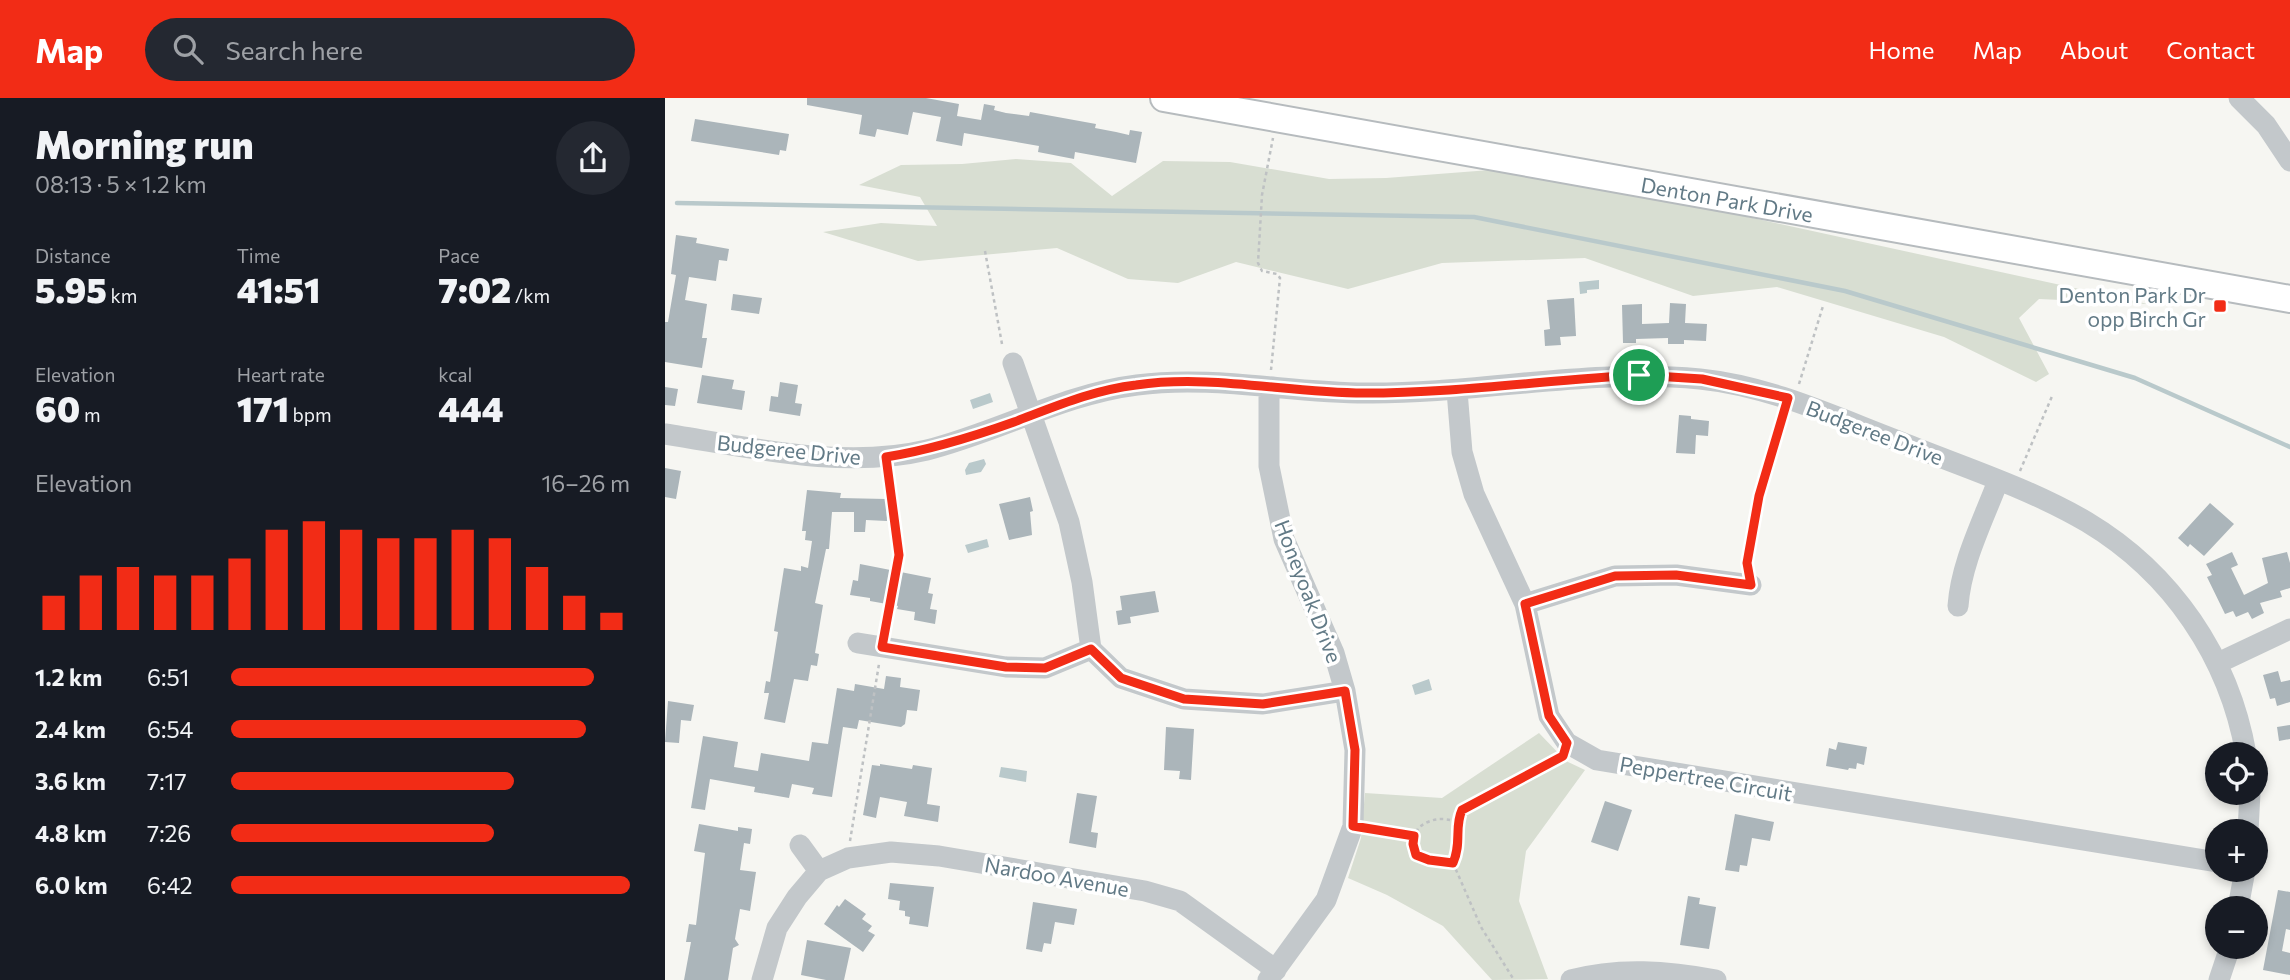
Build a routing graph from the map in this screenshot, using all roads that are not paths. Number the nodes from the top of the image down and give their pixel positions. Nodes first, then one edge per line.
1 (1164, 98) edge
2 (2239, 98) edge
3 (2290, 161) edge
4 (2290, 299) edge
5 (1013, 363) dead end
6 (1270, 379) junction
7 (1457, 391) junction
8 (1032, 415) junction
9 (665, 434) edge
10 (2005, 484) junction
11 (1751, 585) road end
12 (1525, 604) junction
13 (1958, 606) dead end
14 (2290, 629) edge
15 (858, 643) dead end
16 (1091, 649) junction
17 (2218, 663) junction
18 (1345, 691) junction
19 (2243, 742) edge
20 (800, 845) dead end
21 (2205, 860) edge
22 (820, 871) junction
23 (2226, 959) edge
24 (1272, 975) edge
25 (762, 980) edge
26 (1571, 980) edge
27 (1716, 980) edge
28 (2219, 980) edge

1 - 4 main road, Denton Park Drive
2 - 3 street
5 - 8 street
6 - 7 street, Budgeree Drive
6 - 8 street, Budgeree Drive
6 - 18 street, Honeyoak Drive
7 - 10 street, Budgeree Drive
7 - 12 street, Peppertree Circuit
8 - 9 street, Budgeree Drive
8 - 16 street
10 - 13 street
10 - 17 street, Budgeree Drive
11 - 12 street
12 - 21 street, Peppertree Circuit
14 - 17 street
15 - 16 street
16 - 18 street
17 - 19 street, Budgeree Drive
18 - 24 street, Honeyoak Drive
20 - 22 street
22 - 24 street, Nardoo Avenue
22 - 25 street, Nardoo Avenue
23 - 28 street
26 - 27 street

